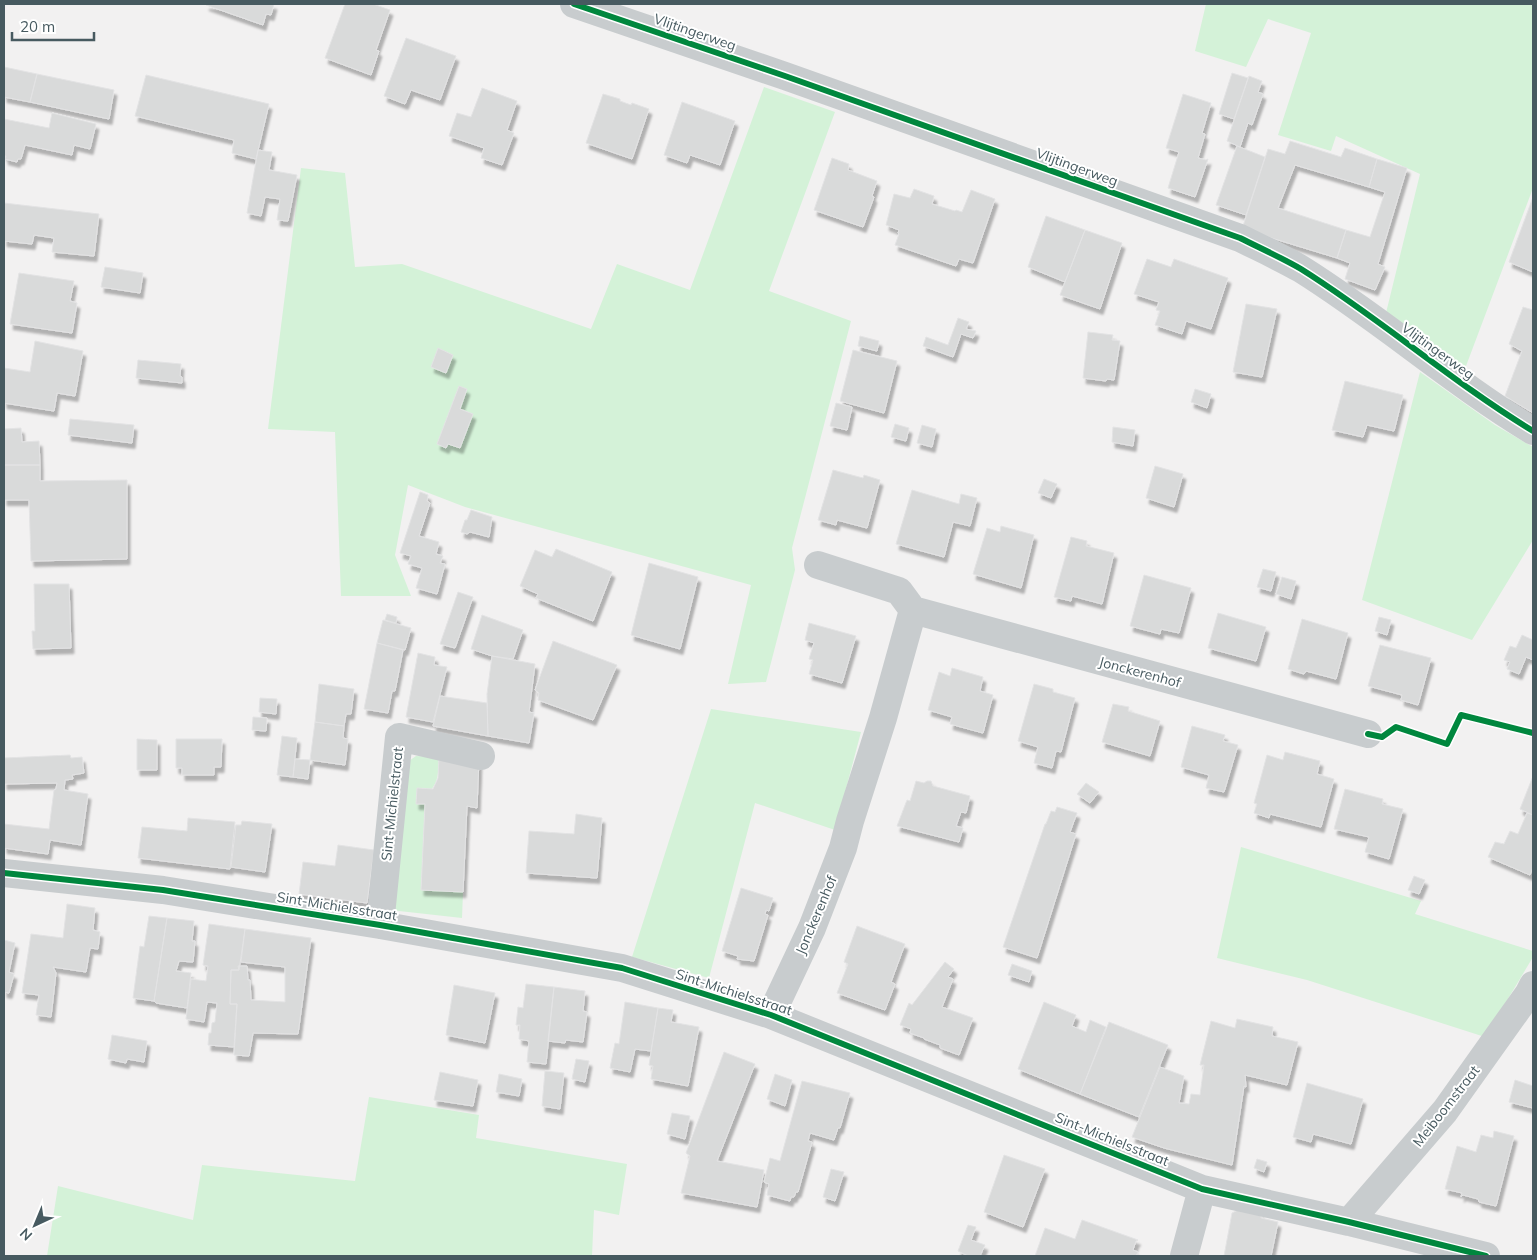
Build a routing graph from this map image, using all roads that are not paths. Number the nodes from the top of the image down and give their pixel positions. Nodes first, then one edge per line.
1 (574, 4) edge
2 (1533, 431) edge
3 (818, 565) dead end
4 (913, 610) junction
5 (1368, 734) dead end
6 (481, 756) dead end
7 (4, 873) edge
8 (380, 925) junction
9 (1533, 985) edge
10 (771, 1016) junction
11 (1202, 1189) junction
12 (1349, 1222) junction
13 (1184, 1256) edge
14 (1486, 1256) edge

1 - 2 street, Vlijtingerweg
3 - 4 street
4 - 5 street, Jonckerenhof
4 - 10 street, Jonckerenhof
6 - 8 street, Sint-Michielstraat
7 - 8 street, Sint-Michielsstraat
8 - 10 street, Sint-Michielsstraat
9 - 12 street, Meiboomstraat
10 - 11 street, Sint-Michielsstraat
11 - 12 street, Sint-Michielsstraat
11 - 13 street
12 - 14 street, Sint-Michielsstraat

